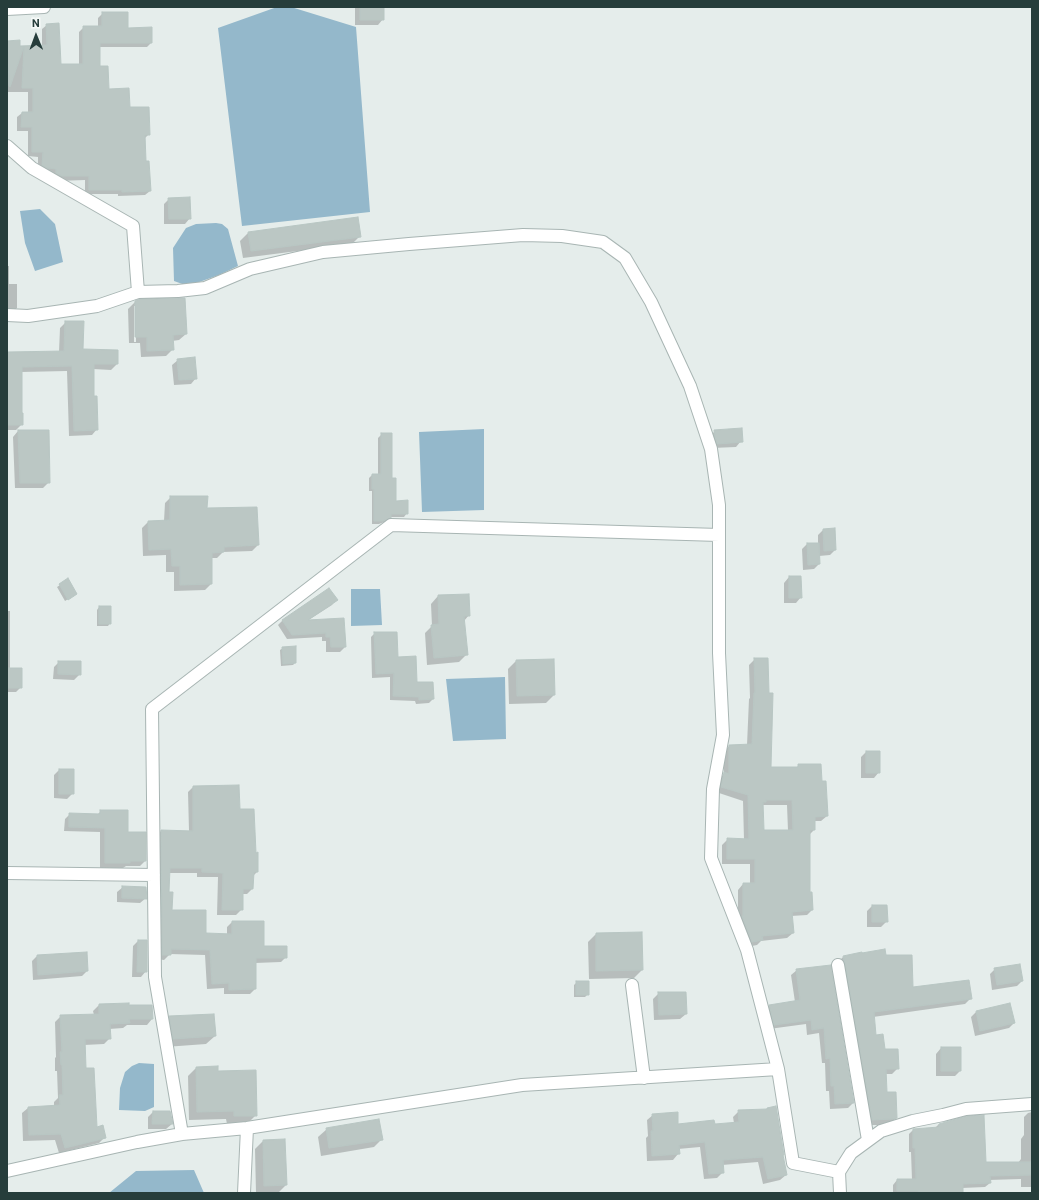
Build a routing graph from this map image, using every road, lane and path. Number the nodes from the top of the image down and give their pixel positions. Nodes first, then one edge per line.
1 (44, 7) edge
2 (7, 9) edge
3 (7, 146) edge
4 (138, 292) junction
5 (7, 316) edge
6 (719, 535) junction
7 (7, 873) edge
8 (154, 876) junction
9 (838, 965) dead end
10 (632, 986) dead end
11 (778, 1069) junction
12 (644, 1078) junction
13 (1032, 1104) edge
14 (247, 1128) junction
15 (182, 1134) junction
16 (868, 1140) junction
17 (7, 1171) edge
18 (839, 1172) junction
19 (244, 1193) edge
20 (840, 1193) edge

1 - 2 street
3 - 4 street
4 - 5 street
4 - 6 street
6 - 8 street
6 - 11 street
7 - 8 street
8 - 15 street
9 - 16 street
10 - 12 street
11 - 12 street
11 - 18 street
12 - 14 street
13 - 16 street
14 - 15 street
14 - 19 street
15 - 17 street
16 - 18 street
18 - 20 street

